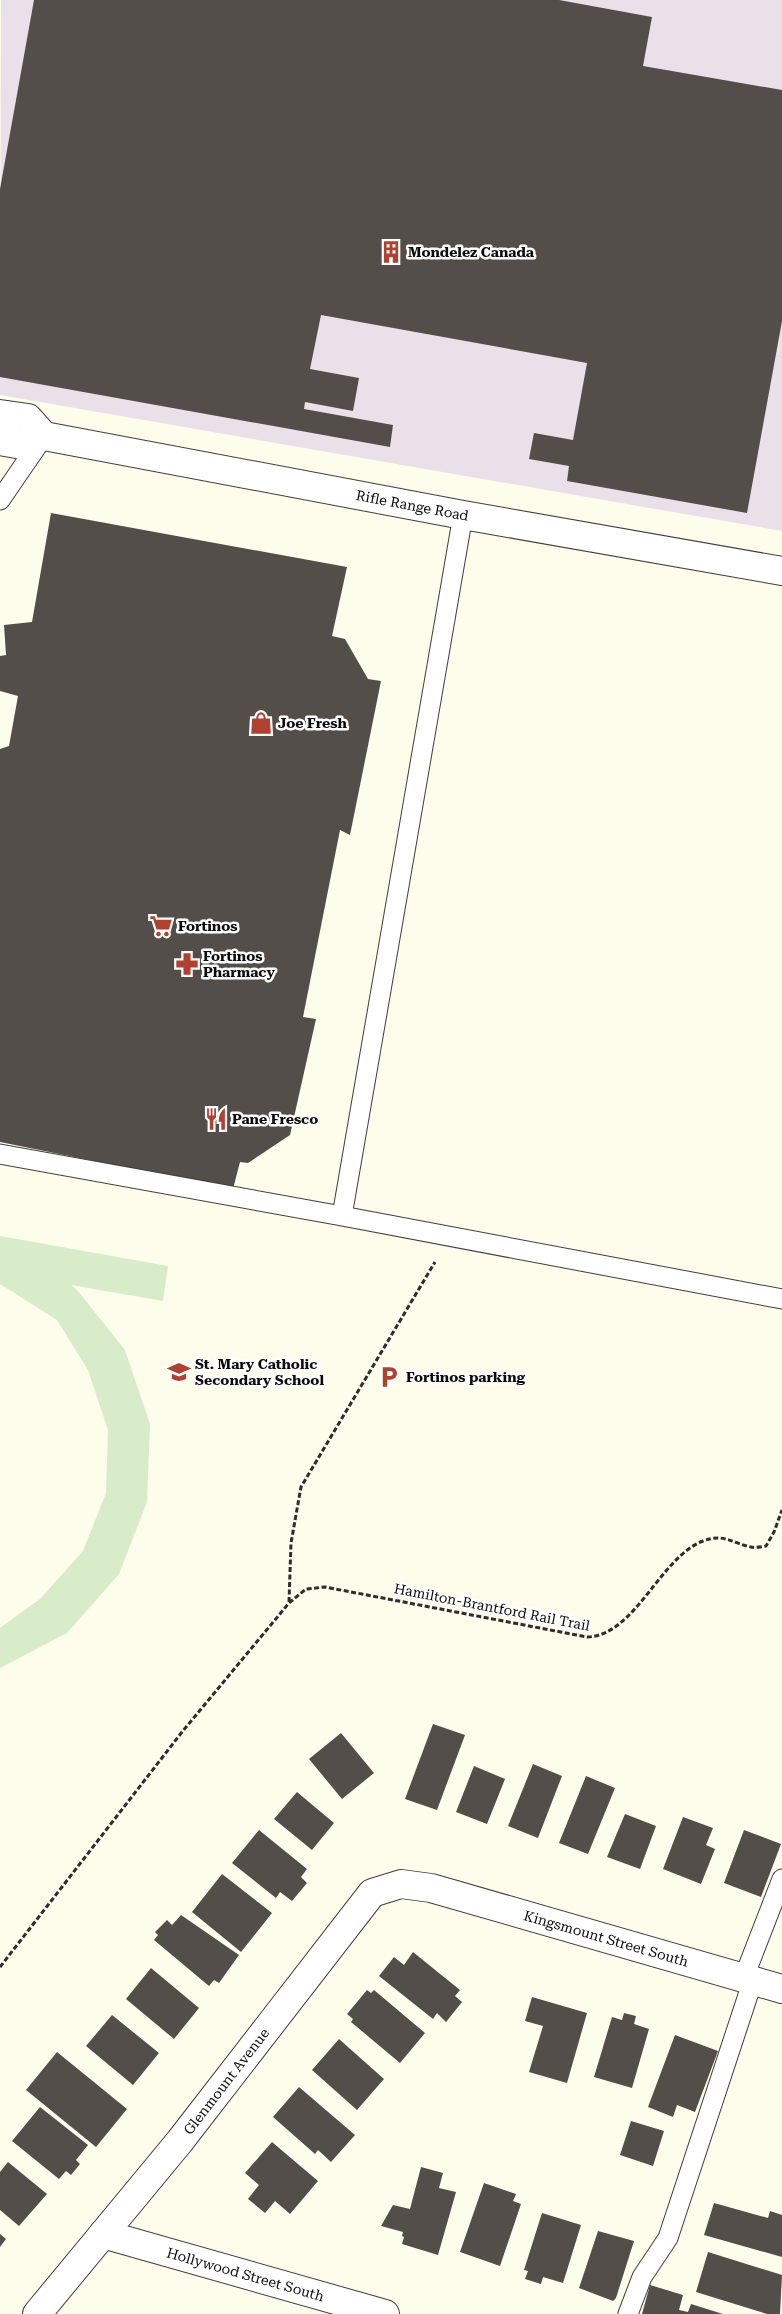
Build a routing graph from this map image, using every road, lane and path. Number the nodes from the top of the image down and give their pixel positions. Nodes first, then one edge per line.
1 (0, 414) edge
2 (44, 436) junction
3 (0, 440) edge
4 (0, 500) edge
5 (463, 515) junction
6 (782, 571) edge
7 (0, 1154) edge
8 (342, 1216) junction
9 (446, 1236) junction
10 (782, 1300) edge
11 (782, 1510) edge
12 (289, 1603) junction
13 (782, 1880) edge
14 (431, 1888) joint
15 (0, 1967) edge
16 (749, 1979) junction
17 (782, 1988) edge
18 (103, 2234) junction
19 (36, 2314) edge
20 (385, 2314) edge
21 (628, 2314) edge

1 - 2 street
2 - 3 street
2 - 4 lane
2 - 5 street, Rifle Range Road
5 - 6 street, Rifle Range Road
5 - 8 lane
7 - 8 lane
8 - 9 lane
9 - 10 lane
9 - 12 path
11 - 12 path, Hamilton-Brantford Rail Trail
12 - 15 path
13 - 16 lane
14 - 16 street, Kingsmount Street South
14 - 18 street, Glenmount Avenue
16 - 17 street, Kingsmount Street South
16 - 21 lane
18 - 19 street, Glenmount Avenue
18 - 20 street, Hollywood Street South

